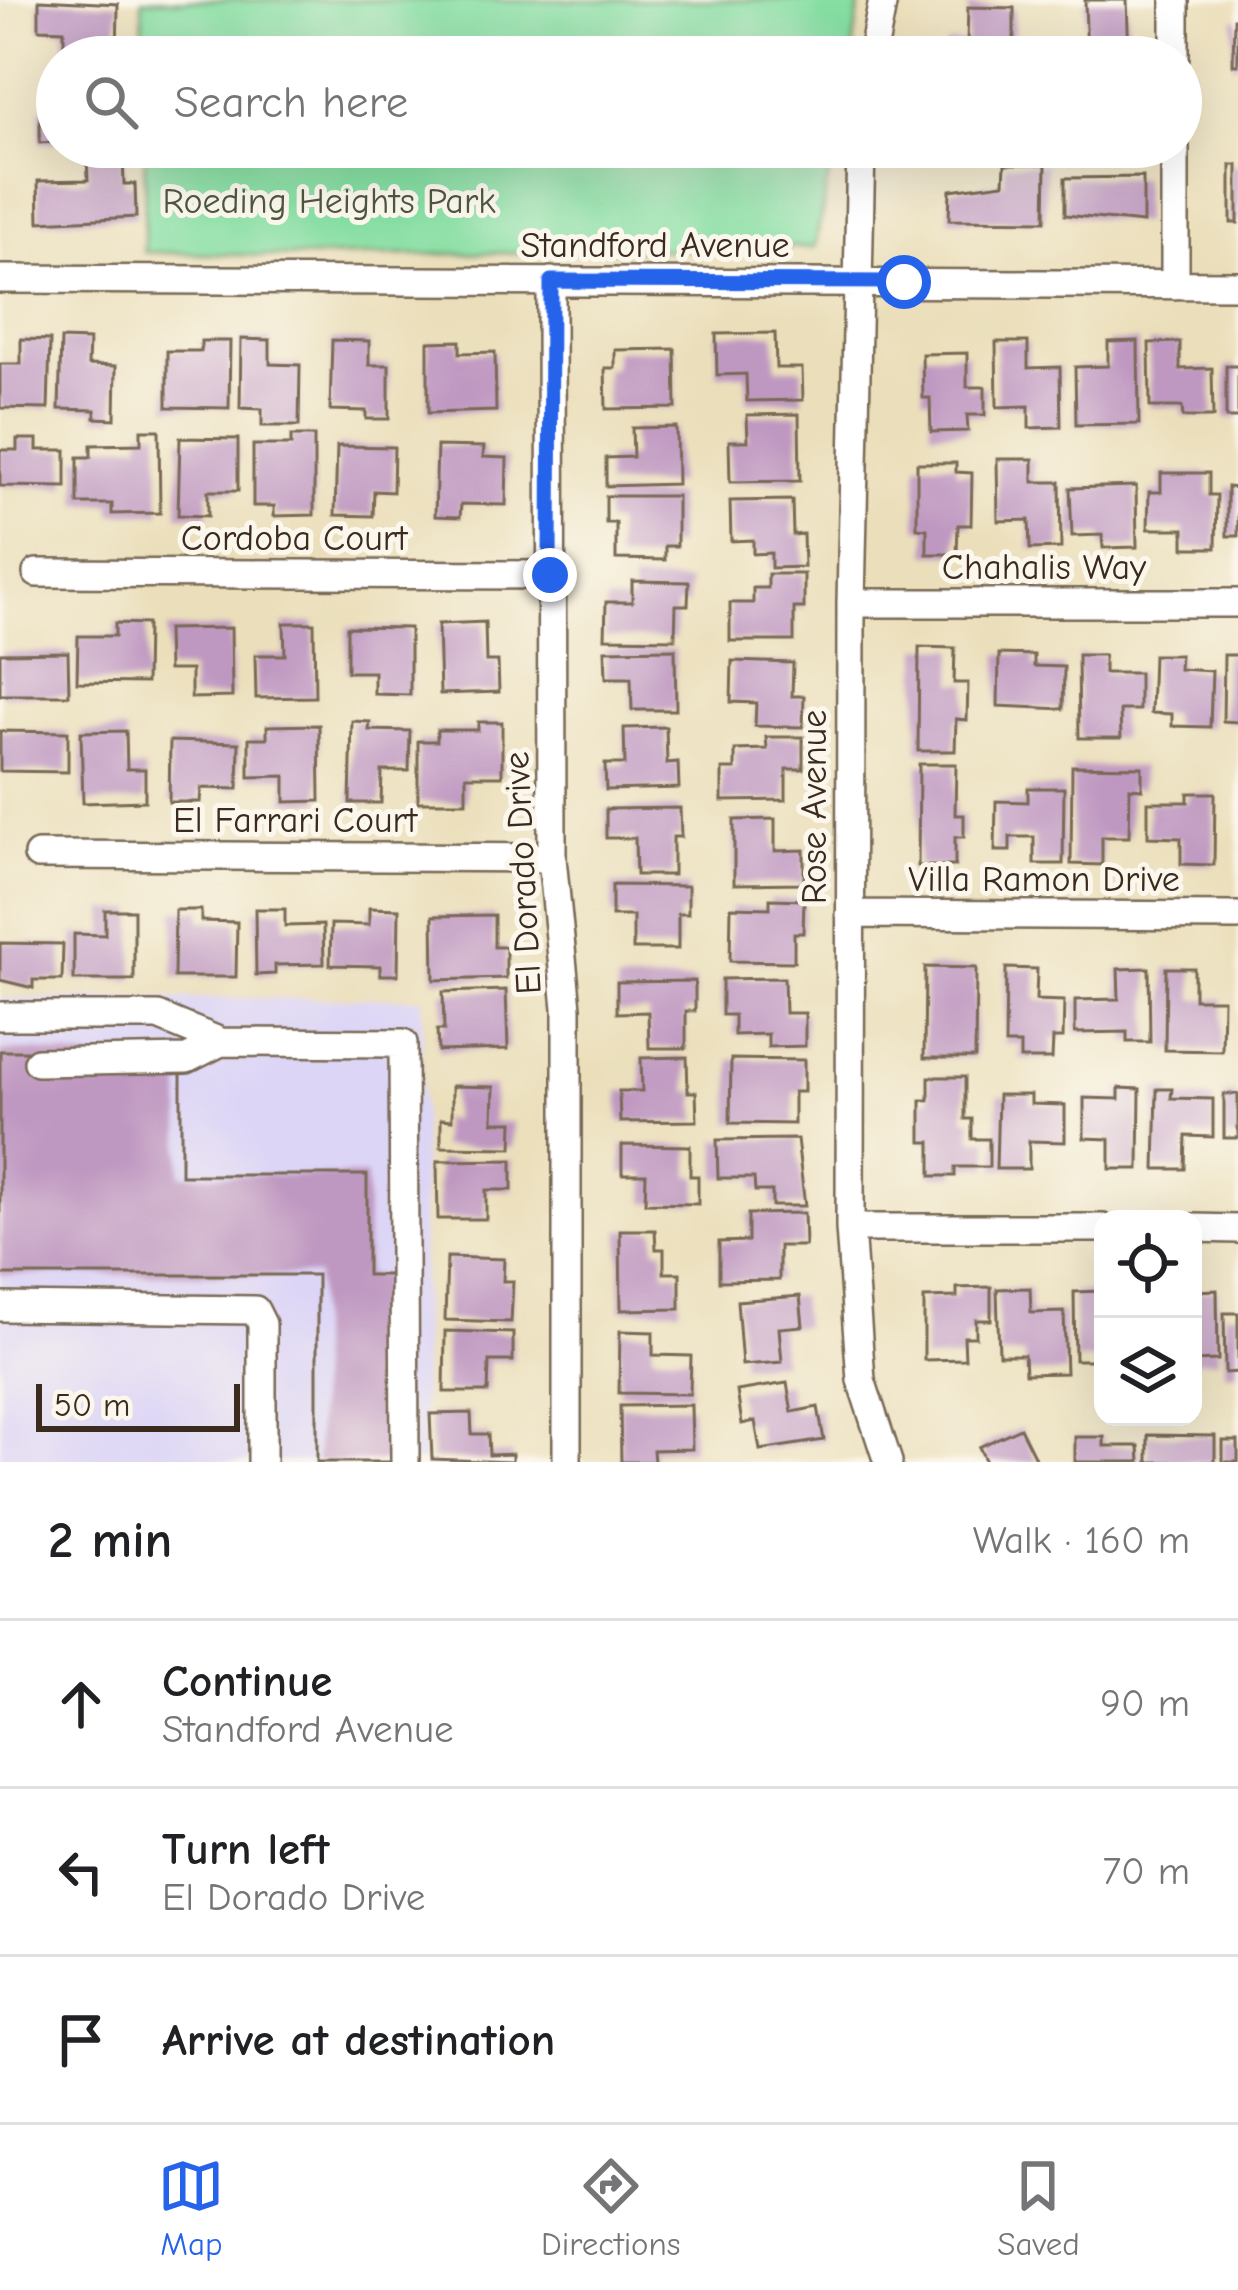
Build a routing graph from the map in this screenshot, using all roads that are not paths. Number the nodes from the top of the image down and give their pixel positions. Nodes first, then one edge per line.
1 (883, 0) edge
2 (1174, 0) edge
3 (876, 36) edge
4 (1175, 36) edge
5 (861, 168) edge
6 (1175, 168) edge
7 (0, 279) edge
8 (551, 281) junction
9 (861, 282) junction
10 (1175, 285) junction
11 (1238, 285) edge
12 (37, 573) dead end
13 (550, 575) junction
14 (851, 603) junction
15 (1238, 603) edge
16 (38, 855) dead end
17 (552, 858) junction
18 (850, 914) junction
19 (1238, 916) edge
20 (0, 1016) edge
21 (221, 1042) junction
22 (38, 1062) dead end
23 (850, 1228) junction
24 (1094, 1228) edge
25 (1202, 1228) edge
26 (1238, 1228) edge
27 (0, 1307) edge
28 (262, 1462) edge
29 (405, 1462) edge
30 (567, 1462) edge
31 (888, 1462) edge

1 - 3 street
2 - 4 street
5 - 9 street, Rose Avenue
6 - 10 street
7 - 8 street, Standford Avenue
8 - 9 street, Standford Avenue
8 - 13 street, El Dorado Drive
9 - 10 street, Standford Avenue
9 - 14 street, Rose Avenue
10 - 11 street, Standford Avenue
12 - 13 street, Cordoba Court
13 - 17 street, El Dorado Drive
14 - 15 street, Chahalis Way
14 - 18 street, Rose Avenue
16 - 17 street, El Farrari Court
17 - 30 street, El Dorado Drive
18 - 19 street, Villa Ramon Drive
18 - 23 street, Rose Avenue
20 - 21 street
21 - 22 street
21 - 29 street
23 - 24 street
23 - 31 street, Rose Avenue
25 - 26 street
27 - 28 street

